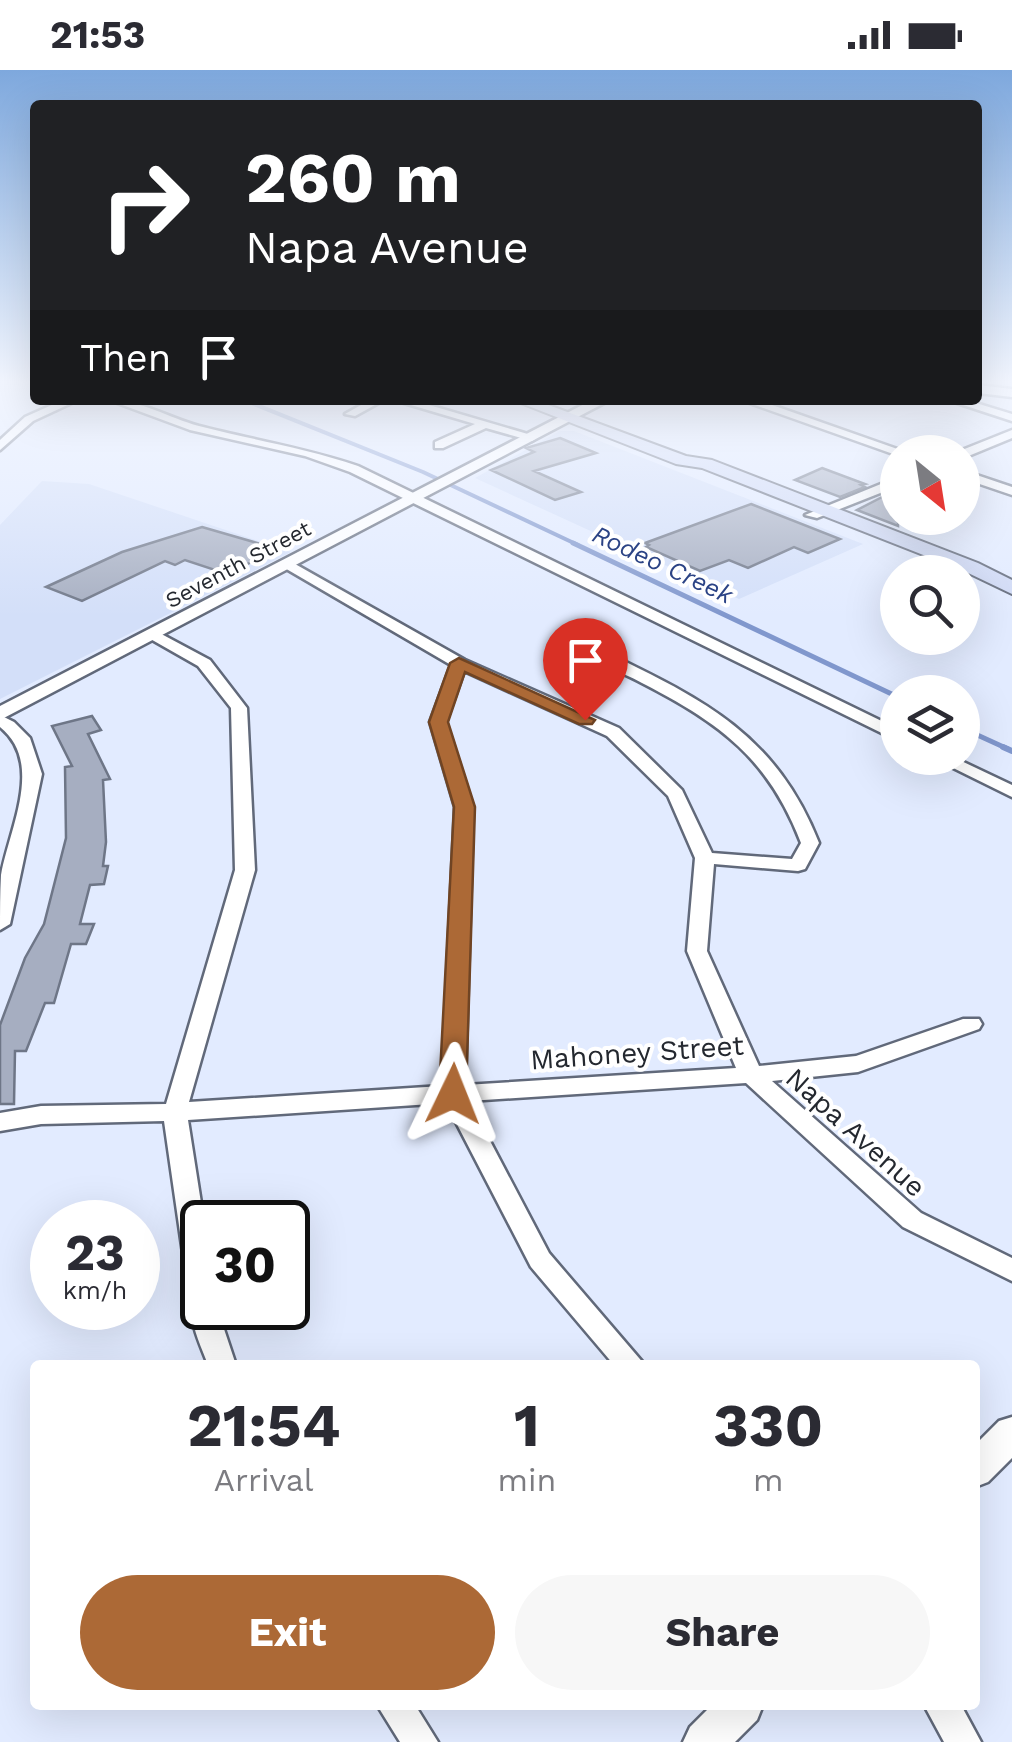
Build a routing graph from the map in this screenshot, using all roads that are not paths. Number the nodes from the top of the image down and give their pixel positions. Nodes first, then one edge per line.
1 (334, 461) edge
2 (485, 461) edge
3 (683, 461) edge
4 (980, 480) edge
5 (880, 487) edge
6 (1012, 491) edge
7 (414, 498) junction
8 (818, 513) junction
9 (937, 555) edge
10 (288, 564) junction
11 (980, 578) edge
12 (1012, 588) edge
13 (152, 634) junction
14 (582, 646) dead end
15 (459, 663) junction
16 (0, 717) edge
17 (880, 727) edge
18 (977, 775) edge
19 (1012, 792) edge
20 (704, 858) junction
21 (0, 924) edge
22 (971, 1024) dead end
23 (751, 1075) junction
24 (453, 1094) junction
25 (176, 1112) junction
26 (0, 1122) edge
27 (189, 1200) edge
28 (1012, 1270) edge
29 (208, 1330) edge
30 (220, 1360) edge
31 (626, 1360) edge
32 (1012, 1433) edge
33 (980, 1465) edge
34 (398, 1710) edge
35 (737, 1710) edge
36 (944, 1710) edge
37 (421, 1742) edge
38 (705, 1742) edge
39 (964, 1742) edge

1 - 7 street
2 - 7 street, Seventh Street
3 - 8 main road
4 - 6 street
5 - 8 street
7 - 10 street, Seventh Street
7 - 17 street
8 - 9 main road
10 - 13 street, Seventh Street
10 - 15 street, Napa Avenue
11 - 12 main road
13 - 16 street, Seventh Street
13 - 25 street
14 - 20 street
15 - 20 street, Napa Avenue
15 - 24 street
16 - 21 street
18 - 19 street
20 - 23 street, Napa Avenue
22 - 23 street, Mahoney Street
23 - 24 street, Mahoney Street
23 - 28 street, Napa Avenue
24 - 25 street, Mahoney Street
24 - 31 street
25 - 26 street, Mahoney Street
25 - 27 street
29 - 30 street
32 - 33 street
34 - 37 street
35 - 38 street
36 - 39 street

